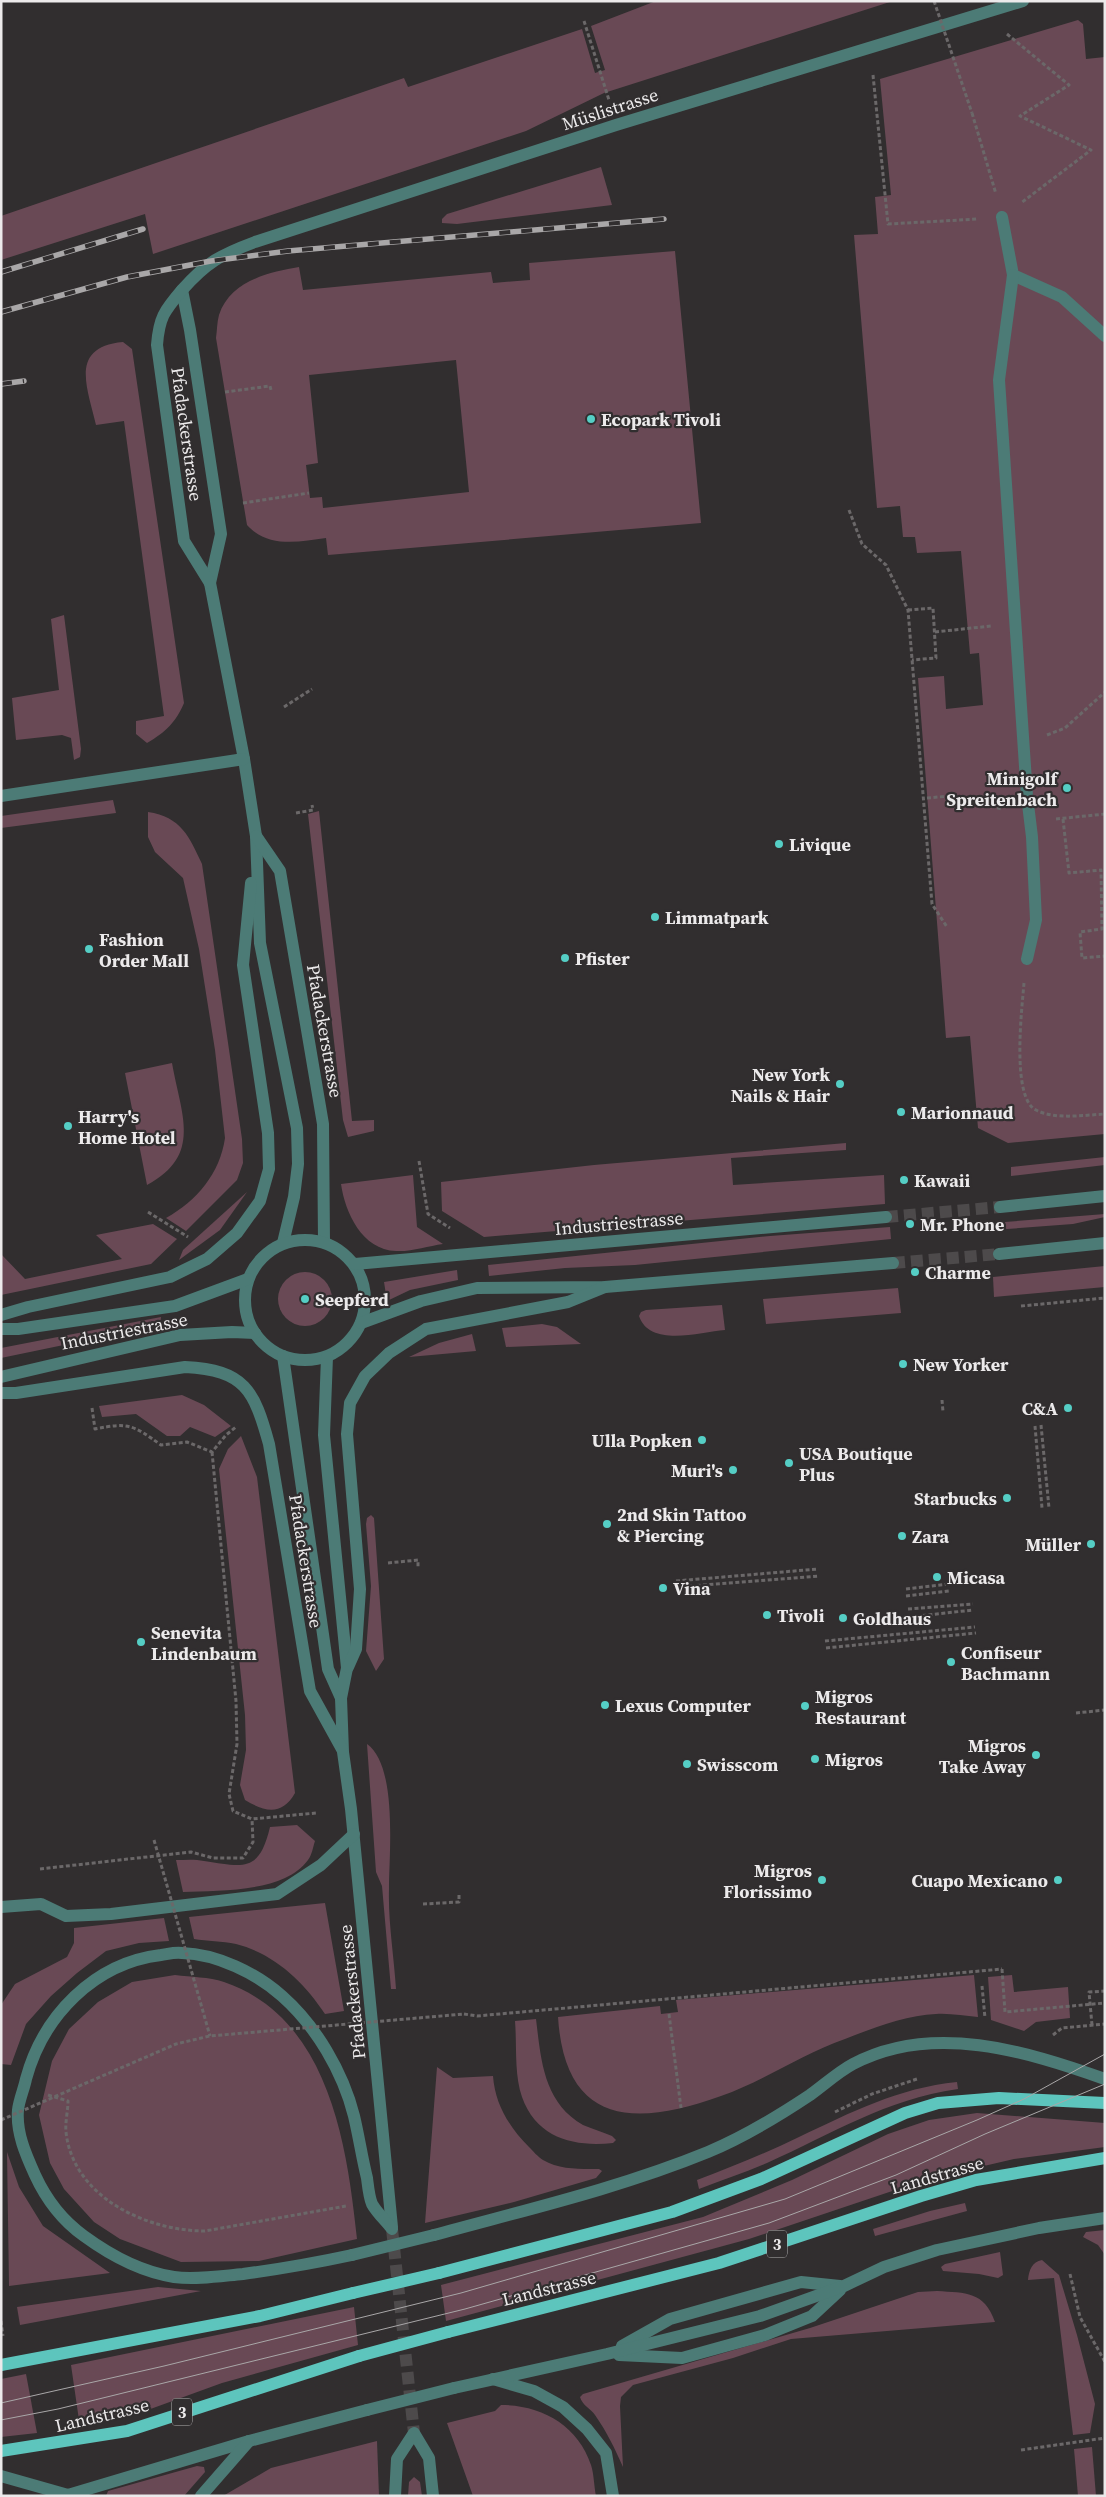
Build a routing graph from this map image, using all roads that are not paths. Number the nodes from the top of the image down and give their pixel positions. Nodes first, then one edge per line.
1 (1022, 1) edge
2 (1002, 217) road end
3 (211, 261) joint
4 (1012, 275) junction
5 (182, 290) junction
6 (1105, 336) edge
7 (210, 583) junction
8 (244, 759) junction
9 (1, 796) edge
10 (256, 836) junction
11 (1027, 959) road end
12 (1105, 1196) edge
13 (1000, 1207) tunnel mouth
14 (886, 1217) tunnel mouth
15 (324, 1242) junction
16 (1105, 1242) edge
17 (283, 1243) junction
18 (999, 1254) tunnel mouth
19 (355, 1264) junction
20 (893, 1264) tunnel mouth
21 (248, 1279) junction
22 (606, 1287) junction
23 (1, 1315) edge
24 (361, 1323) junction
25 (1, 1329) edge
26 (255, 1333) junction
27 (282, 1356) junction
28 (327, 1356) junction
29 (1, 1376) edge
30 (1, 1393) edge
31 (347, 1668) junction
32 (342, 1698) junction
33 (343, 1752) junction
34 (354, 1834) junction
35 (1, 1907) edge
36 (1105, 2079) edge
37 (1105, 2103) edge
38 (1105, 2158) edge
39 (1105, 2218) edge
40 (844, 2286) junction
41 (607, 2354) junction
42 (1, 2364) edge
43 (492, 2379) junction
44 (248, 2441) junction
45 (1, 2451) edge
46 (1, 2476) edge
47 (69, 2495) edge
48 (201, 2496) edge
49 (395, 2496) edge
50 (433, 2496) edge
51 (613, 2496) edge

1 - 3 street, Müslistrasse
2 - 4 street
3 - 5 street, Pfadackerstrasse
4 - 6 street
4 - 11 street
5 - 7 street, Pfadackerstrasse
5 - 7 street, Pfadackerstrasse
7 - 8 street, Pfadackerstrasse
8 - 9 street
8 - 10 street, Pfadackerstrasse
10 - 15 street, Pfadackerstrasse
10 - 17 street, Pfadackerstrasse
10 - 23 street, Pfadackerstrasse
12 - 13 street
14 - 19 street, Industriestrasse
15 - 17 street
15 - 19 street
16 - 18 street
17 - 21 street
19 - 24 street
20 - 22 street
21 - 25 street, Industriestrasse
21 - 26 street
22 - 24 street
22 - 31 street, Pfadackerstrasse
24 - 28 street
26 - 27 street
26 - 29 street, Industriestrasse
27 - 28 street
27 - 32 street, Pfadackerstrasse
28 - 31 street, Pfadackerstrasse
30 - 33 street, Pfadackerstrasse
31 - 32 street, Pfadackerstrasse
32 - 33 street, Pfadackerstrasse
33 - 34 street, Pfadackerstrasse
34 - 35 street
34 - 36 street, Pfadackerstrasse, bridge
37 - 42 main road, bridge
38 - 45 main road, Landstrasse / 3, bridge
39 - 40 street
40 - 41 street
40 - 41 street
40 - 41 street
41 - 43 street
43 - 44 street, bridge
43 - 51 street
44 - 47 street
44 - 48 street
46 - 47 street
49 - 50 street

